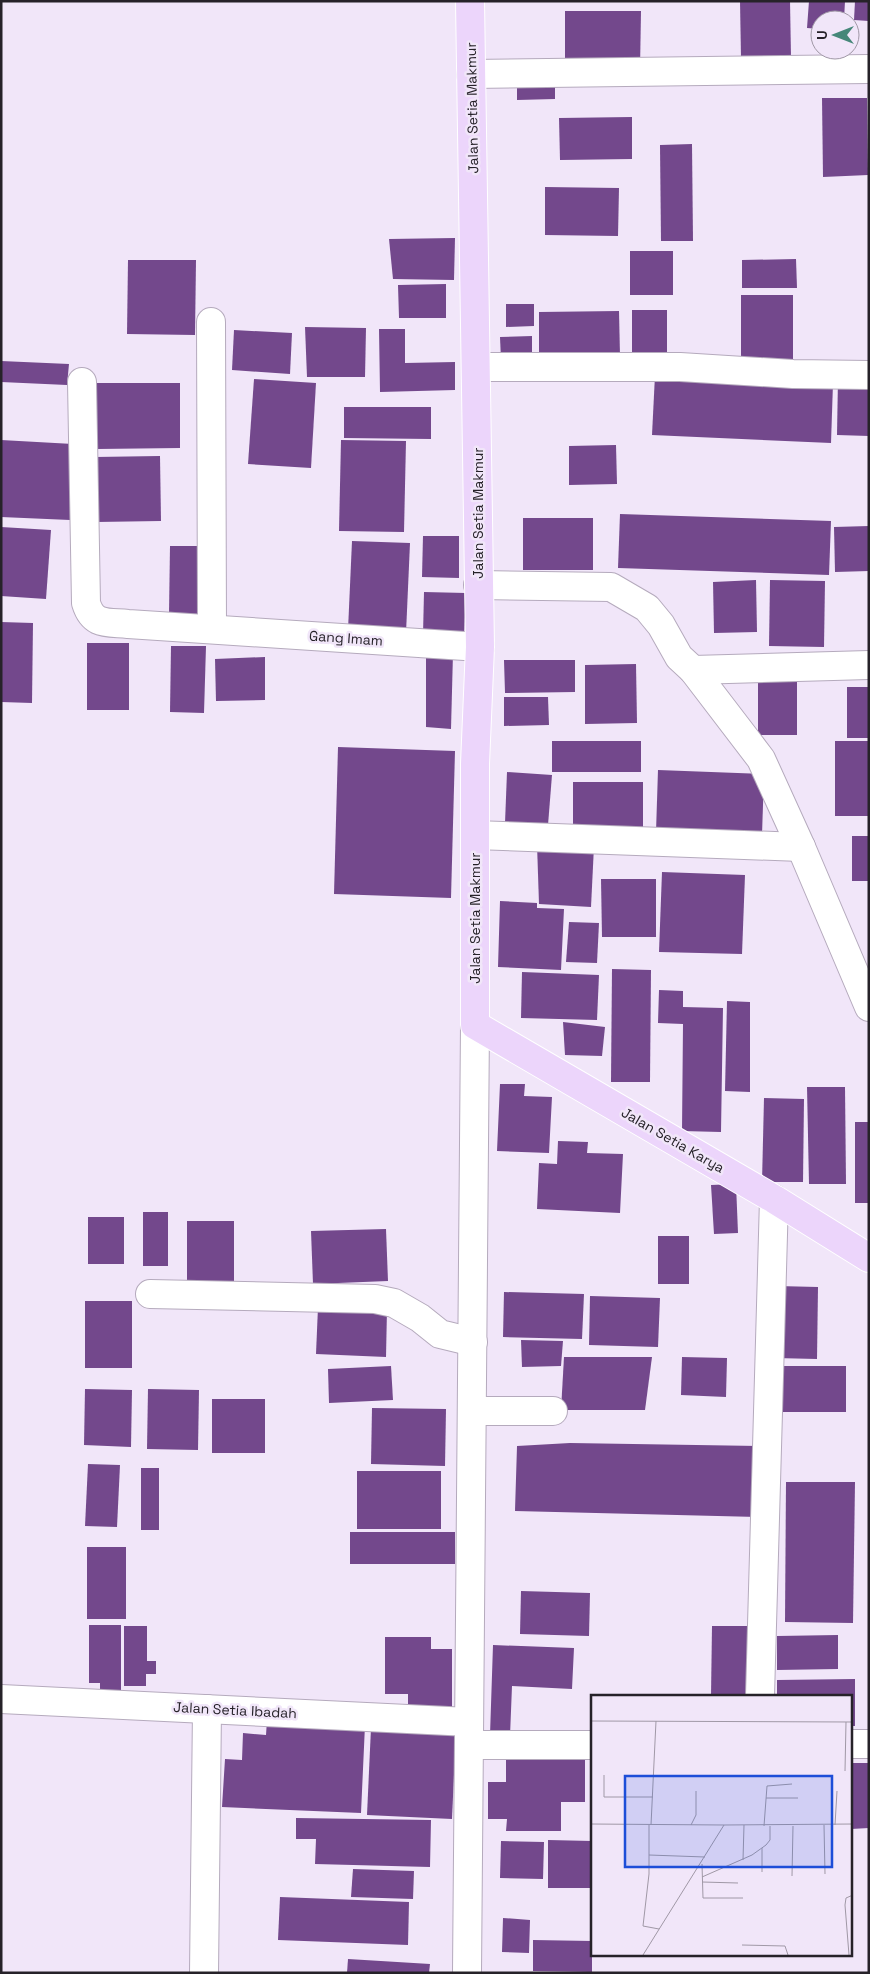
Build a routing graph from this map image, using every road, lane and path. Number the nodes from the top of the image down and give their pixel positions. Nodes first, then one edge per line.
1 (470, 1) edge
2 (869, 69) edge
3 (471, 74) junction
4 (211, 322) dead end
5 (477, 367) junction
6 (869, 375) edge
7 (82, 382) dead end
8 (478, 585) junction
9 (212, 628) junction
10 (480, 647) junction
11 (869, 664) edge
12 (693, 670) junction
13 (475, 835) junction
14 (801, 847) junction
15 (869, 1007) edge
16 (476, 1025) junction
17 (774, 1199) junction
18 (839, 1239) junction
19 (869, 1240) edge
20 (869, 1258) edge
21 (150, 1294) dead end
22 (473, 1342) junction
23 (472, 1411) junction
24 (553, 1411) dead end
25 (760, 1695) edge
26 (1, 1699) edge
27 (207, 1709) junction
28 (469, 1733) junction
29 (852, 1744) edge
30 (869, 1744) edge
31 (591, 1745) edge
32 (204, 1973) edge
33 (467, 1973) edge

1 - 3 main road, Jalan Setia Makmur
2 - 3 street
3 - 5 main road, Jalan Setia Makmur
4 - 9 street
5 - 6 street
5 - 8 main road, Jalan Setia Makmur
7 - 9 street, Gang Imam
8 - 10 main road, Jalan Setia Makmur
8 - 12 street
9 - 10 street, Gang Imam
10 - 13 main road, Jalan Setia Makmur
11 - 12 street
12 - 14 street
13 - 14 street
13 - 16 main road, Jalan Setia Makmur
14 - 15 street
16 - 17 main road, Jalan Setia Karya
16 - 22 street
17 - 18 main road, Jalan Setia Karya
17 - 25 street
18 - 19 street
18 - 20 main road, Jalan Setia Karya
21 - 22 street
22 - 23 street
23 - 24 street
23 - 28 street
26 - 27 street, Jalan Setia Ibadah
27 - 28 street, Jalan Setia Ibadah
27 - 32 street
28 - 31 street, Jalan Setia Ibadah
28 - 33 street
29 - 30 street

